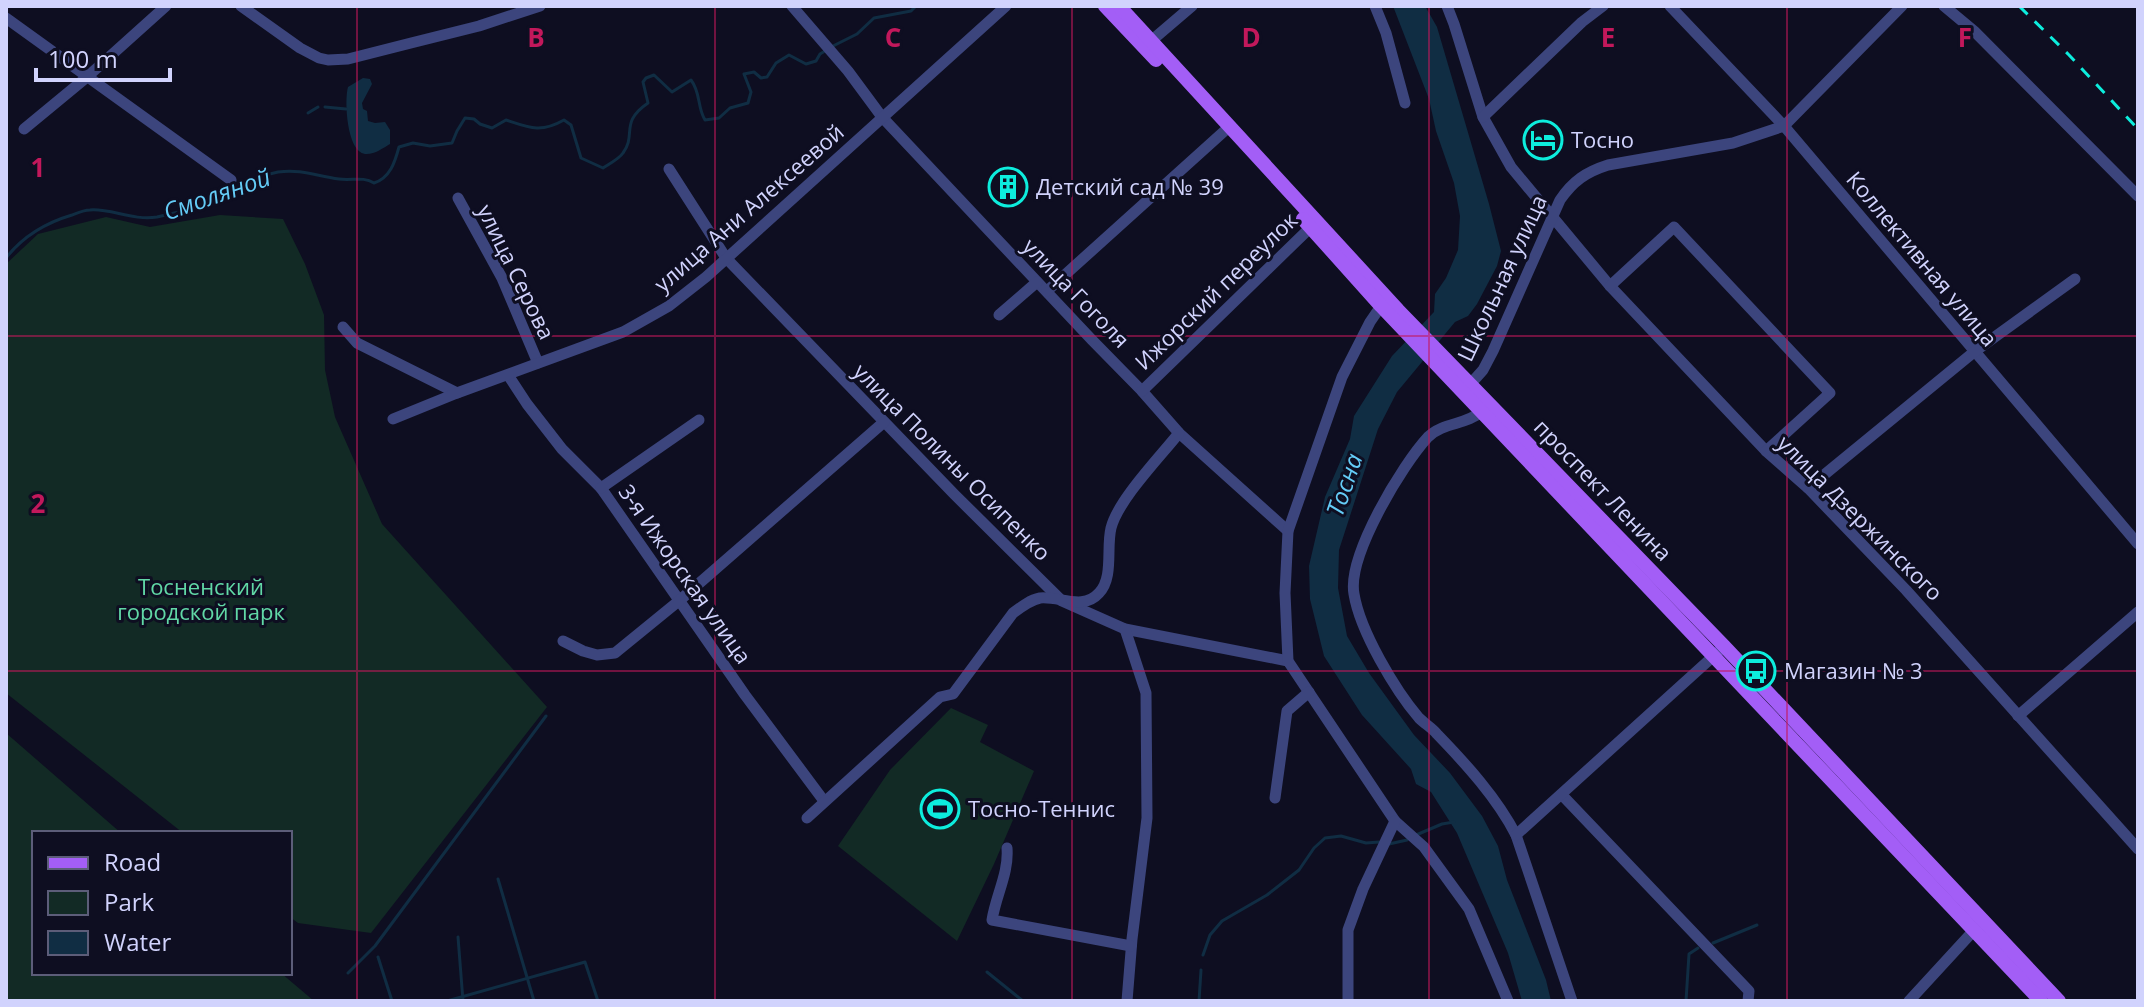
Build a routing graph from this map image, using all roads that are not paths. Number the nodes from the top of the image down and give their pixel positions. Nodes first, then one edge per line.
1 (166, 6) edge
2 (241, 6) edge
3 (540, 6) edge
4 (792, 6) edge
5 (1006, 6) edge
6 (1105, 6) edge
7 (1119, 6) edge
8 (1192, 6) edge
9 (1375, 6) edge
10 (1447, 6) edge
11 (1603, 6) edge
12 (1670, 6) edge
13 (1902, 6) edge
14 (1944, 6) edge
15 (6, 18) edge
16 (1151, 41) junction
17 (87, 77) junction
18 (1405, 103) dead end
19 (882, 117) junction
20 (1483, 117) junction
21 (1784, 126) junction
22 (24, 129) dead end
23 (1226, 129) junction
24 (669, 169) dead end
25 (231, 180) dead end
26 (2138, 196) edge
27 (458, 198) dead end
28 (1552, 217) junction
29 (1314, 225) junction
30 (726, 258) junction
31 (2075, 279) dead end
32 (1610, 286) junction
33 (1042, 287) junction
34 (1390, 311) junction
35 (999, 315) dead end
36 (343, 327) dead end
37 (1974, 352) junction
38 (538, 363) junction
39 (508, 375) junction
40 (1467, 388) junction
41 (1142, 391) junction
42 (457, 393) junction
43 (1482, 411) junction
44 (393, 419) dead end
45 (699, 420) dead end
46 (884, 422) junction
47 (1179, 433) junction
48 (1766, 451) junction
49 (601, 488) junction
50 (1808, 488) junction
51 (1288, 531) junction
52 (2138, 544) edge
53 (680, 600) junction
54 (1062, 601) junction
55 (2138, 612) edge
56 (1125, 629) junction
57 (563, 641) dead end
58 (1719, 651) junction
59 (1288, 661) junction
60 (1309, 692) junction
61 (2018, 716) junction
62 (1562, 795) junction
63 (1275, 798) dead end
64 (824, 801) junction
65 (807, 818) dead end
66 (1395, 821) junction
67 (1516, 835) junction
68 (1007, 848) dead end
69 (2138, 849) edge
70 (1978, 925) junction
71 (1131, 946) junction
72 (1127, 1001) edge
73 (1348, 1001) edge
74 (1508, 1001) edge
75 (1572, 1001) edge
76 (1748, 1001) edge
77 (1909, 1001) edge
78 (2041, 1001) edge
79 (2059, 1001) edge

1 - 17 street
2 - 3 street
4 - 19 street, улица Гоголя
5 - 19 street, улица Ани Алексеевой
6 - 23 main road, проспект Ленина
7 - 16 main road, проспект Ленина
8 - 16 street
9 - 18 street
10 - 20 street, улица Дзержинского
11 - 20 street
12 - 21 street, Коллективная улица
13 - 21 street, Школьная улица
14 - 26 street
15 - 17 street
16 - 23 main road, проспект Ленина
17 - 22 street
17 - 25 street
19 - 30 street, улица Ани Алексеевой
19 - 33 street, улица Гоголя
20 - 28 street, улица Дзержинского
21 - 28 street, Школьная улица
21 - 37 street, Коллективная улица
23 - 29 main road, проспект Ленина
23 - 33 street
24 - 30 street, улица Полины Осипенко
27 - 38 street, улица Серова
28 - 32 street, улица Дзержинского
28 - 40 street, Школьная улица
29 - 34 main road, проспект Ленина
29 - 41 street, Ижорский переулок
30 - 38 street, улица Ани Алексеевой
30 - 46 street, улица Полины Осипенко
31 - 37 street
32 - 48 street, улица Дзержинского
32 - 48 street
33 - 35 street
33 - 41 street, улица Гоголя
34 - 40 main road, проспект Ленина
34 - 51 street
36 - 42 street
37 - 50 street
37 - 52 street, Коллективная улица
38 - 39 street, улица Ани Алексеевой
39 - 42 street, улица Ани Алексеевой
39 - 49 street, 3-я Ижорская улица
40 - 43 main road, проспект Ленина
40 - 58 main road, проспект Ленина
41 - 47 street, улица Гоголя
42 - 44 street, улица Ани Алексеевой
43 - 58 main road, проспект Ленина
43 - 67 street
45 - 49 street
46 - 53 street
46 - 54 street, улица Полины Осипенко
47 - 51 street, улица Гоголя
47 - 54 street
48 - 50 street, улица Дзержинского
49 - 53 street, 3-я Ижорская улица
50 - 61 street, улица Дзержинского
51 - 59 street
53 - 57 street
53 - 64 street, 3-я Ижорская улица
54 - 56 street, улица Полины Осипенко
54 - 64 street
55 - 61 street
56 - 59 street, улица Полины Осипенко
56 - 71 street
58 - 62 street
58 - 70 main road, проспект Ленина
59 - 60 street
60 - 63 street
60 - 66 street
61 - 69 street, улица Дзержинского
62 - 67 street
62 - 76 street
64 - 65 street
66 - 73 street
66 - 74 street
67 - 75 street
68 - 71 street
70 - 77 street
70 - 78 main road, проспект Ленина
70 - 79 main road, проспект Ленина
71 - 72 street

